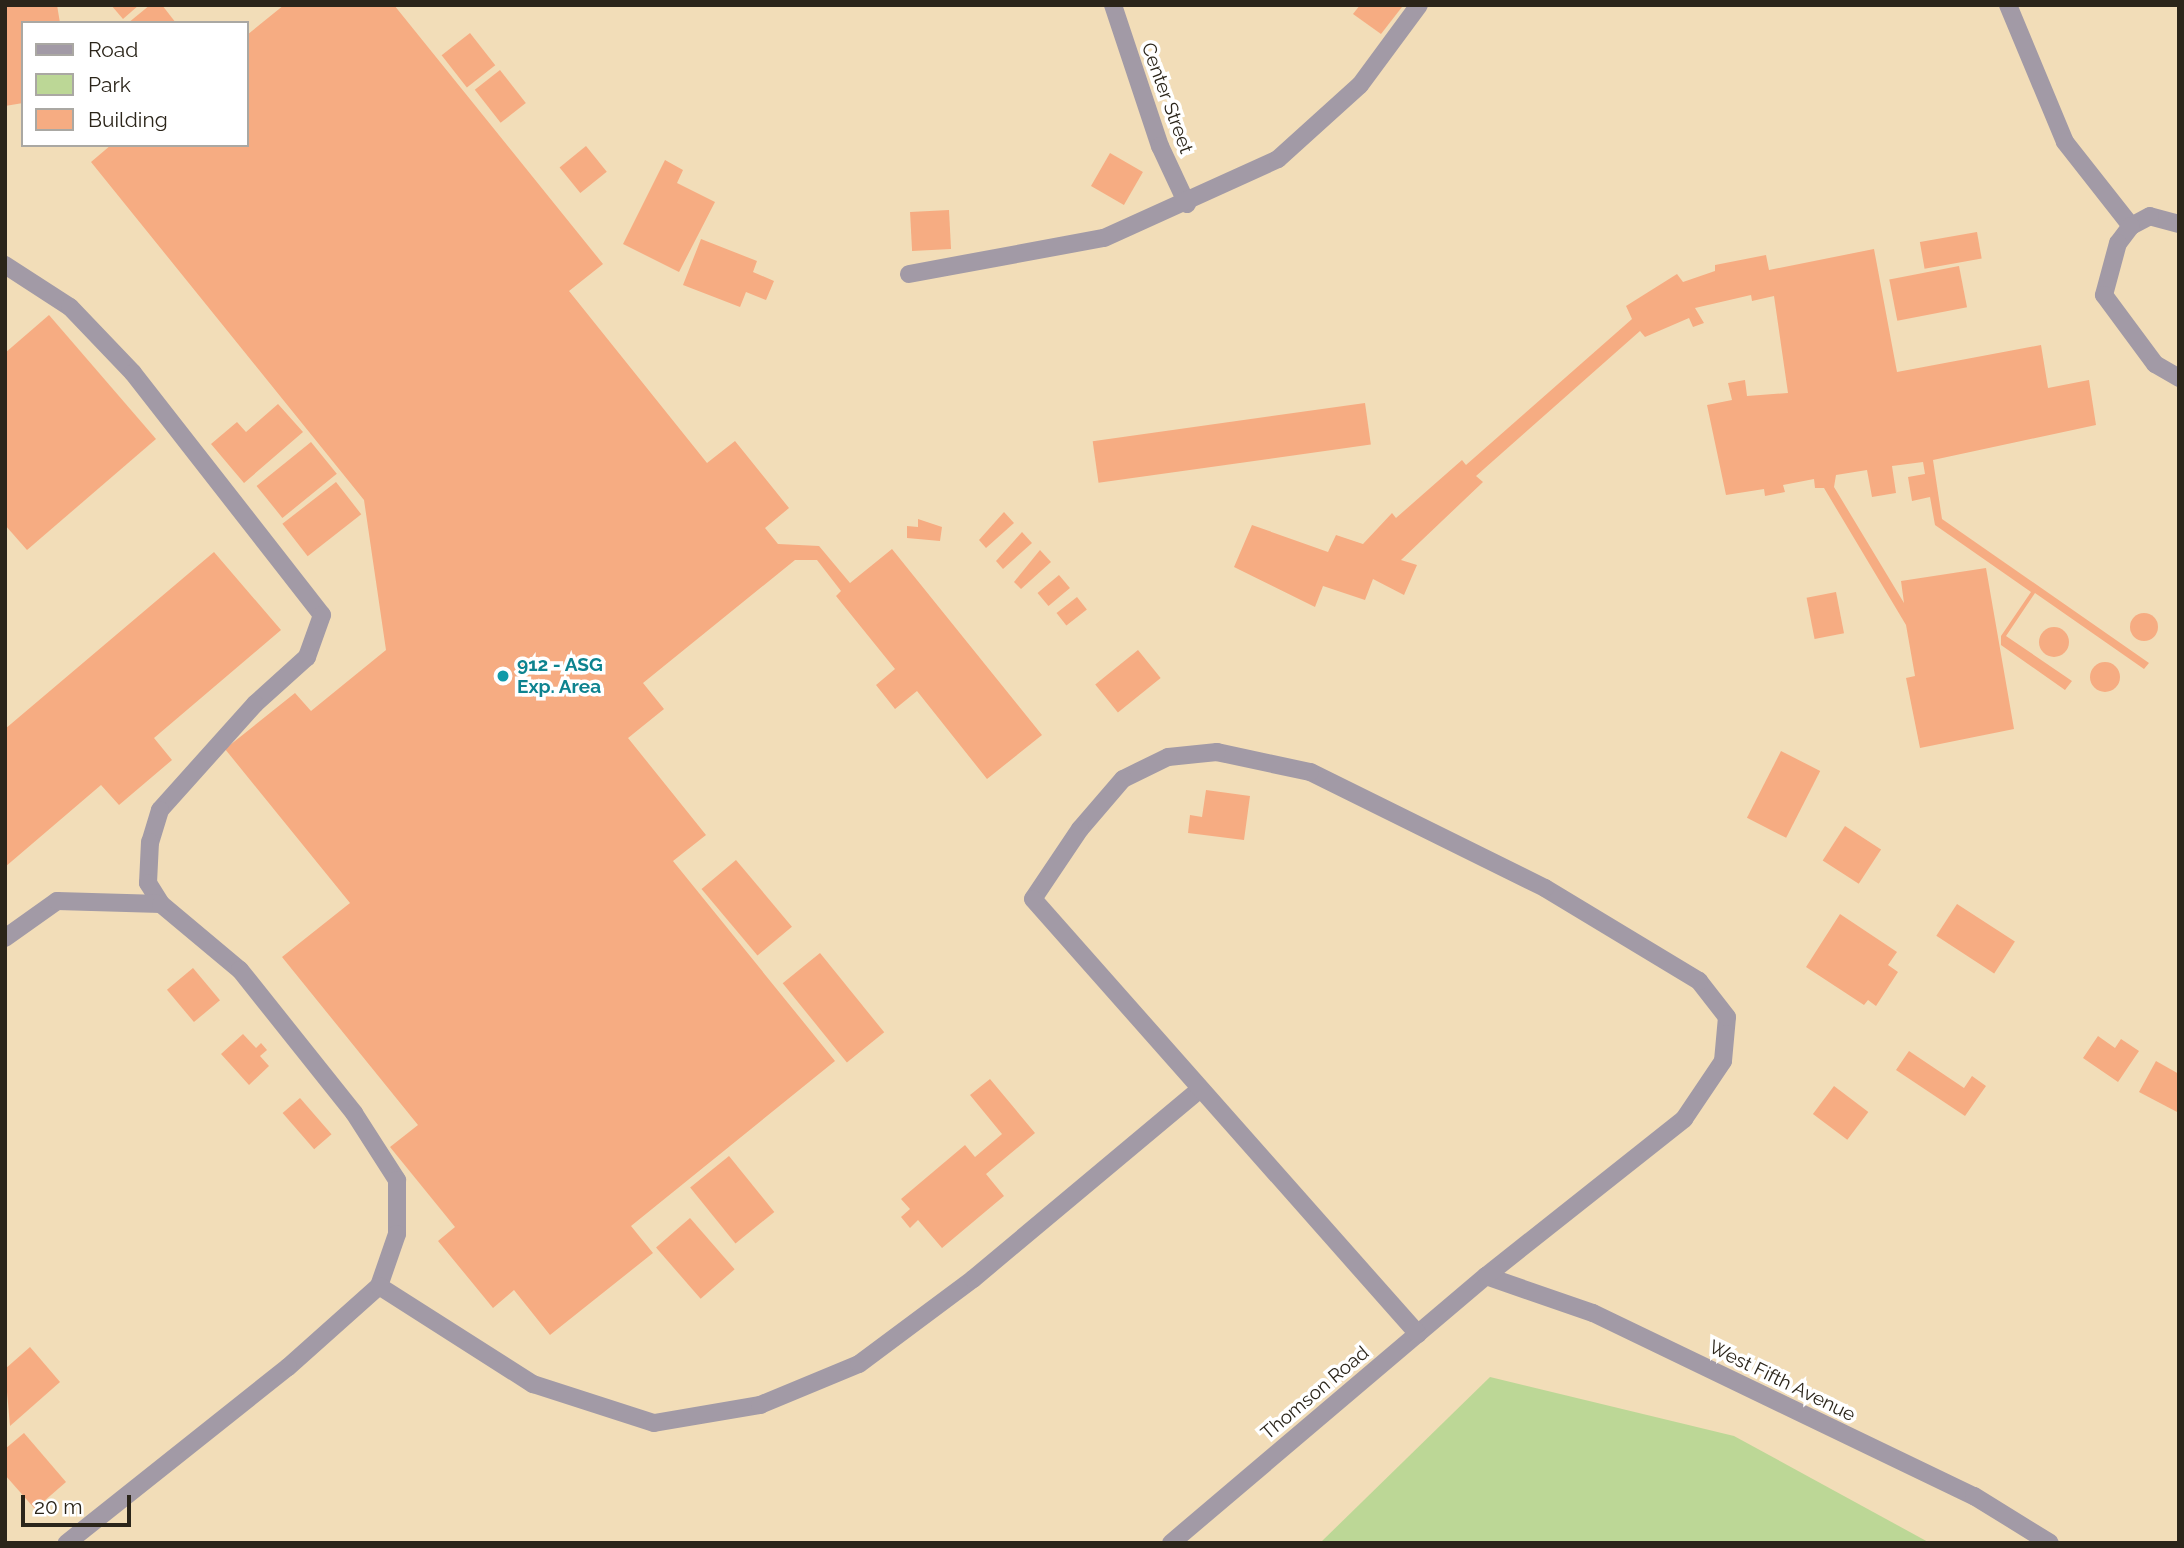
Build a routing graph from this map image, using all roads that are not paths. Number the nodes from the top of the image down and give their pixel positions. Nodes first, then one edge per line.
1 (1113, 5) edge
2 (1419, 5) edge
3 (2008, 5) edge
4 (1187, 204) junction
5 (2179, 224) edge
6 (2131, 226) junction
7 (5, 265) edge
8 (909, 274) dead end
9 (2179, 378) edge
10 (161, 904) junction
11 (5, 938) edge
12 (1199, 1090) junction
13 (1486, 1276) junction
14 (379, 1286) junction
15 (1418, 1334) junction
16 (67, 1543) edge
17 (1171, 1543) edge
18 (2050, 1543) edge

1 - 4 street, Center Street
2 - 4 street
3 - 6 street
4 - 8 street
5 - 6 street
6 - 9 street
7 - 10 street
10 - 11 street
10 - 14 street
12 - 13 street, Thomson Road
12 - 14 street
12 - 15 street
13 - 15 street, Thomson Road
13 - 18 street, West Fifth Avenue
14 - 16 street
15 - 17 street, Thomson Road

